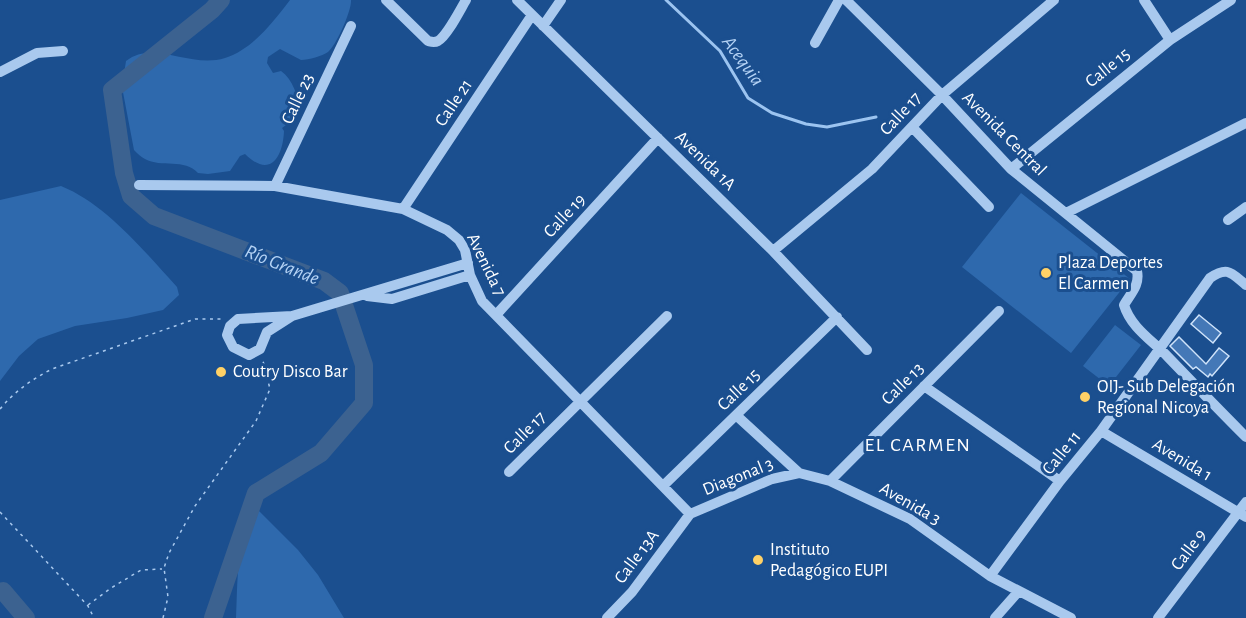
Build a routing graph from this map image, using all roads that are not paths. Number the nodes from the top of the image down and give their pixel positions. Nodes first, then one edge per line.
1 (386, 0) edge
2 (466, 0) edge
3 (517, 0) edge
4 (561, 0) edge
5 (839, 0) edge
6 (846, 0) edge
7 (1054, 0) edge
8 (1144, 0) edge
9 (1231, 0) edge
10 (532, 15) junction
11 (351, 26) dead end
12 (543, 26) junction
13 (1170, 40) junction
14 (815, 43) dead end
15 (63, 51) dead end
16 (0, 72) edge
17 (942, 95) junction
18 (1246, 123) edge
19 (912, 127) junction
20 (658, 138) junction
21 (1011, 169) junction
22 (139, 184) dead end
23 (275, 186) junction
24 (989, 207) dead end
25 (1246, 207) edge
26 (404, 209) junction
27 (1066, 213) junction
28 (1228, 220) dead end
29 (773, 251) junction
30 (468, 263) junction
31 (470, 275) junction
32 (1246, 285) edge
33 (356, 296) junction
34 (999, 311) dead end
35 (496, 315) junction
36 (292, 316) junction
37 (667, 316) dead end
38 (837, 317) junction
39 (1161, 349) junction
40 (867, 350) dead end
41 (924, 386) junction
42 (580, 402) junction
43 (737, 416) junction
44 (1101, 431) junction
45 (1246, 437) edge
46 (509, 472) dead end
47 (799, 472) junction
48 (830, 481) junction
49 (1060, 481) junction
50 (663, 486) junction
51 (1246, 502) edge
52 (690, 514) junction
53 (1242, 514) edge
54 (990, 576) junction
55 (1018, 592) junction
56 (608, 618) edge
57 (995, 618) edge
58 (1071, 618) edge
59 (1158, 618) edge

1 - 2 street
3 - 10 street, Avenida 1A
4 - 12 street
5 - 14 street
6 - 17 street, Avenida Central
7 - 17 street, Calle 17
8 - 13 street
9 - 13 street, Calle 15
10 - 12 street, Avenida 1A
10 - 26 street, Calle 21
11 - 23 street, Calle 23
12 - 20 street, Avenida 1A
13 - 21 street, Calle 15
15 - 16 street
17 - 19 street, Calle 17
17 - 21 street, Avenida Central
18 - 27 street
19 - 24 street
19 - 29 street, Calle 17
20 - 29 street, Avenida 1A
20 - 35 street, Calle 19
21 - 27 street, Avenida Central
22 - 23 street, Avenida 7
23 - 26 street, Avenida 7
25 - 28 street
26 - 30 street, Avenida 7
27 - 39 street, Avenida Central
29 - 38 street, Avenida 1A
30 - 31 street, Avenida 7
30 - 33 street
31 - 33 street
31 - 35 street, Avenida 7
32 - 39 street, Calle 11
33 - 36 street
34 - 41 street, Calle 13
35 - 42 street, Avenida 7
36 - 36 street
37 - 42 street, Calle 17
38 - 40 street, Avenida 1A
38 - 43 street, Calle 15
39 - 44 street, Calle 11
39 - 45 street
41 - 48 street, Calle 13
41 - 49 street
42 - 46 street, Calle 17
42 - 50 street, Avenida 7
43 - 47 street, Avenida 3
43 - 50 street, Calle 15
44 - 49 street, Calle 11
44 - 53 street, Avenida 1
47 - 48 street, Avenida 3
47 - 52 street, Diagonal 3
48 - 54 street, Avenida 3
49 - 54 street, Calle 11
50 - 52 street, Avenida 7
51 - 53 street, Calle 9
52 - 56 street, Calle 13A
53 - 59 street, Calle 9
54 - 55 street, Avenida 3
55 - 57 street
55 - 58 street, Avenida 3

